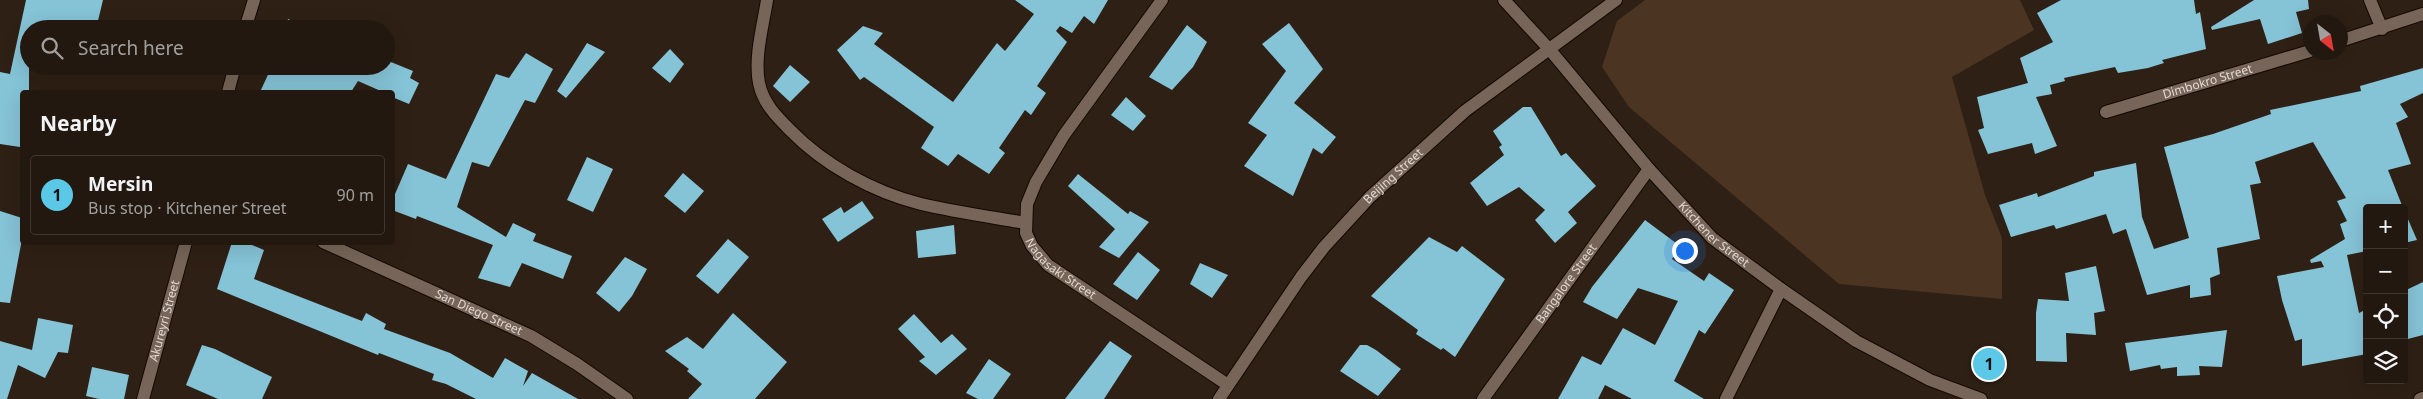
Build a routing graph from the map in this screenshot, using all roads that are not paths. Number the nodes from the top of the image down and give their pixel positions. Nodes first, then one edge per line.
1 (254, 0) edge
2 (767, 0) edge
3 (1162, 0) edge
4 (1504, 0) edge
5 (1616, 0) edge
6 (2370, 0) edge
7 (2423, 14) edge
8 (248, 20) edge
9 (2382, 29) junction
10 (2348, 40) edge
11 (1550, 50) junction
12 (2303, 52) edge
13 (233, 75) edge
14 (229, 90) edge
15 (2106, 112) dead end
16 (1649, 169) junction
17 (1026, 223) junction
18 (185, 245) edge
19 (330, 245) edge
20 (1781, 290) junction
21 (1228, 385) junction
22 (143, 399) edge
23 (626, 399) edge
24 (1219, 399) edge
25 (1483, 399) edge
26 (1726, 399) edge
27 (1981, 399) edge

1 - 8 street
2 - 17 street
3 - 17 street, Nagasaki Street
4 - 11 street, Kitchener Street
5 - 11 street, Beijing Street
6 - 9 street
7 - 9 street
9 - 10 street
11 - 16 street, Kitchener Street
11 - 21 street, Beijing Street
12 - 15 street, Dimbokro Street
13 - 14 street
16 - 20 street, Kitchener Street
16 - 25 street, Bangalore Street
17 - 21 street, Nagasaki Street
18 - 22 street, Akureyri Street
19 - 23 street, San Diego Street
20 - 26 street
20 - 27 street, Kitchener Street
21 - 24 street, Beijing Street

